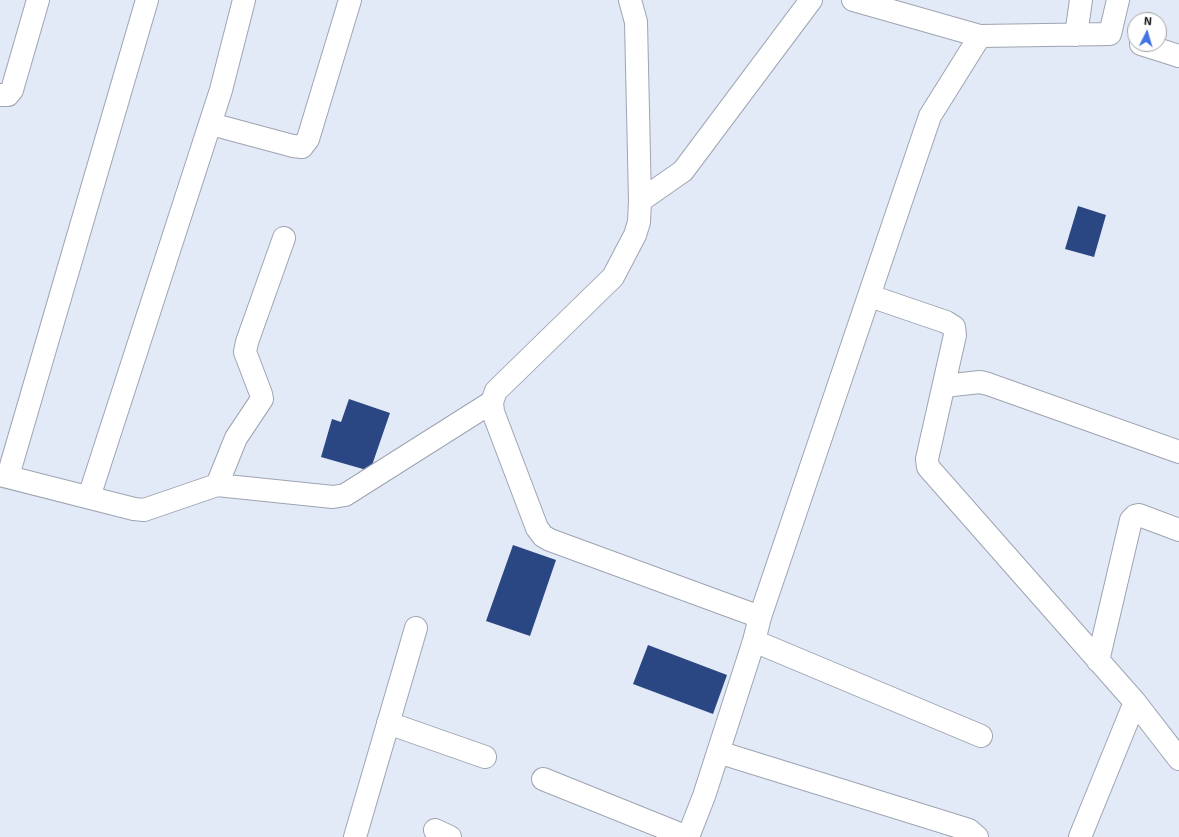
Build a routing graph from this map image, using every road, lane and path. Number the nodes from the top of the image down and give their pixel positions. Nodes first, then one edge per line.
1 (38, 0) edge
2 (147, 0) edge
3 (244, 0) edge
4 (350, 0) edge
5 (630, 0) edge
6 (811, 0) edge
7 (853, 0) edge
8 (1081, 0) edge
9 (1118, 0) edge
10 (1110, 34) junction
11 (1076, 35) junction
12 (980, 36) junction
13 (1127, 39) edge
14 (1166, 52) edge
15 (1179, 56) edge
16 (0, 95) edge
17 (211, 124) junction
18 (640, 201) junction
19 (284, 238) dead end
20 (870, 296) junction
21 (944, 386) junction
22 (492, 402) junction
23 (1179, 452) edge
24 (4, 476) edge
25 (217, 485) junction
26 (89, 497) junction
27 (1179, 530) edge
28 (760, 617) junction
29 (416, 628) dead end
30 (754, 641) junction
31 (1098, 660) junction
32 (1135, 702) junction
33 (388, 723) junction
34 (981, 736) dead end
35 (718, 752) junction
36 (485, 757) dead end
37 (1179, 759) edge
38 (543, 778) dead end
39 (355, 837) edge
40 (688, 837) edge
41 (977, 837) edge
42 (1080, 837) edge

1 - 16 street
2 - 24 street
3 - 17 street
4 - 17 street
5 - 18 street
6 - 18 street
7 - 12 street
8 - 11 street
9 - 10 street
10 - 11 street
10 - 13 street
11 - 12 street
12 - 20 street
14 - 15 street
17 - 26 street
18 - 22 street
19 - 25 street
20 - 21 street
20 - 28 street
21 - 23 street
21 - 31 street
22 - 25 street
22 - 28 street
24 - 26 street
25 - 26 street
27 - 31 street
28 - 30 street
29 - 33 street
30 - 34 street
30 - 35 street
31 - 32 street
32 - 37 street
32 - 42 street
33 - 36 street
33 - 39 street
35 - 40 street
35 - 41 street
38 - 40 street

